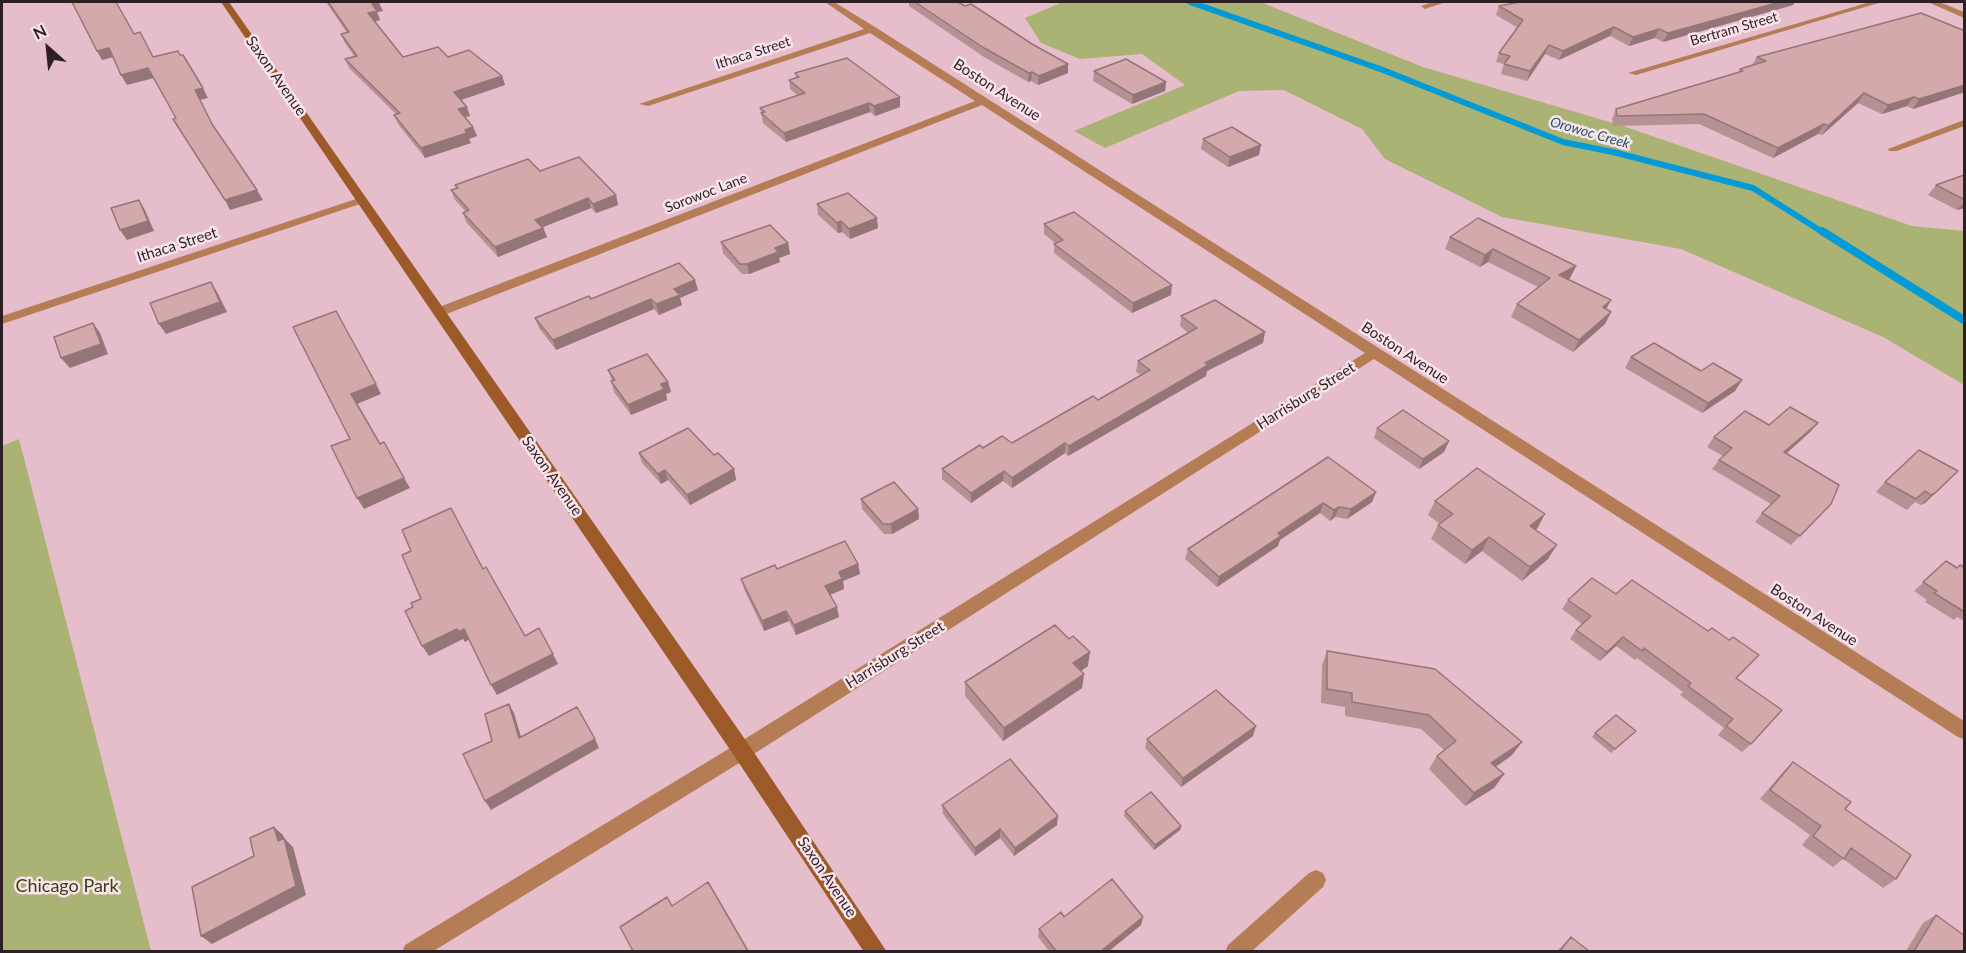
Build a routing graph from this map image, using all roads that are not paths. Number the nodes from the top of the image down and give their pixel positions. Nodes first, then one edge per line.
1 (225, 2) edge
2 (829, 2) edge
3 (1442, 2) edge
4 (1878, 2) edge
5 (1932, 2) edge
6 (1425, 6) dead end
7 (1965, 15) edge
8 (872, 29) junction
9 (1633, 73) dead end
10 (983, 101) junction
11 (644, 104) dead end
12 (1965, 123) edge
13 (1893, 149) dead end
14 (362, 200) junction
15 (439, 312) junction
16 (2, 320) edge
17 (1374, 353) junction
18 (1965, 731) edge
19 (742, 751) junction
20 (1316, 880) dead end
21 (412, 951) edge
22 (877, 951) edge
23 (1236, 951) edge

1 - 14 street, Saxon Avenue
2 - 8 street, Boston Avenue
3 - 6 street
4 - 9 street, Bertram Street
5 - 7 street
8 - 10 street, Boston Avenue
8 - 11 street, Ithaca Street
10 - 15 street, Sorowoc Lane
10 - 17 street, Boston Avenue
12 - 13 street
14 - 15 street, Saxon Avenue
14 - 16 street, Ithaca Street
15 - 19 street, Saxon Avenue
17 - 18 street, Boston Avenue
17 - 19 street, Harrisburg Street
19 - 21 street, Harrisburg Street
19 - 22 street, Saxon Avenue
20 - 23 street

